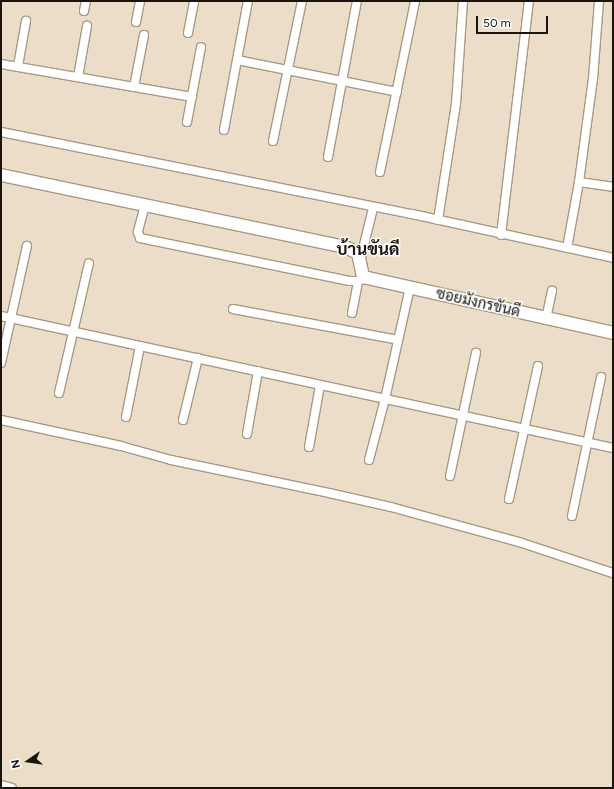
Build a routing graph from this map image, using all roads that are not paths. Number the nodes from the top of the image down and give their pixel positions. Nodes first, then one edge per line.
1 (86, 1) edge
2 (140, 1) edge
3 (194, 1) edge
4 (248, 1) edge
5 (302, 1) edge
6 (357, 1) edge
7 (415, 1) edge
8 (463, 1) edge
9 (529, 1) edge
10 (599, 1) edge
11 (84, 11) dead end
12 (26, 21) dead end
13 (136, 22) dead end
14 (87, 26) dead end
15 (188, 33) dead end
16 (144, 35) dead end
17 (201, 47) dead end
18 (237, 60) junction
19 (1, 64) edge
20 (18, 66) junction
21 (288, 70) junction
22 (78, 77) junction
23 (342, 81) junction
24 (134, 87) junction
25 (397, 92) junction
26 (192, 98) junction
27 (188, 122) dead end
28 (224, 130) dead end
29 (1, 132) edge
30 (273, 141) dead end
31 (328, 157) dead end
32 (380, 172) dead end
33 (1, 175) edge
34 (579, 182) junction
35 (613, 187) edge
36 (145, 205) junction
37 (374, 208) junction
38 (438, 220) junction
39 (501, 235) junction
40 (27, 246) dead end
41 (567, 248) junction
42 (361, 257) junction
43 (613, 258) edge
44 (89, 263) dead end
45 (360, 279) junction
46 (410, 287) junction
47 (552, 291) dead end
48 (233, 310) dead end
49 (352, 313) dead end
50 (1, 316) edge
51 (11, 318) junction
52 (546, 319) junction
53 (74, 331) junction
54 (613, 333) edge
55 (398, 340) junction
56 (140, 346) junction
57 (476, 353) dead end
58 (198, 358) junction
59 (1, 363) edge
60 (538, 366) dead end
61 (258, 371) junction
62 (601, 377) dead end
63 (320, 385) junction
64 (59, 393) dead end
65 (385, 399) junction
66 (463, 415) junction
67 (126, 417) dead end
68 (1, 420) edge
69 (183, 420) dead end
70 (526, 428) junction
71 (247, 434) dead end
72 (587, 442) junction
73 (309, 447) dead end
74 (613, 448) edge
75 (369, 460) dead end
76 (450, 476) dead end
77 (509, 498) dead end
78 (572, 516) dead end
79 (613, 573) edge
80 (1, 785) edge
81 (12, 788) edge

1 - 11 street
2 - 13 street
3 - 15 street
4 - 18 street
5 - 21 street
6 - 23 street
7 - 25 street
8 - 38 street
9 - 39 street
10 - 34 street
12 - 20 street
14 - 22 street
16 - 24 street
17 - 26 street
18 - 21 street
18 - 28 street
19 - 20 street
20 - 22 street
21 - 23 street
21 - 30 street
22 - 24 street
23 - 25 street
23 - 31 street
24 - 26 street
25 - 32 street
26 - 27 street
29 - 37 street
33 - 36 street
34 - 35 street
34 - 41 street
36 - 42 street
36 - 45 street
37 - 38 street
37 - 42 street
38 - 39 street
39 - 41 street
40 - 51 street
41 - 43 street
42 - 45 street
44 - 53 street
45 - 46 street, ซอยมังกรขันดี
45 - 49 street
46 - 52 street, ซอยมังกรขันดี
46 - 55 street
47 - 52 street
48 - 55 street
50 - 51 street
51 - 53 street
51 - 59 street
52 - 54 street, ซอยมังกรขันดี
53 - 56 street
53 - 64 street
55 - 65 street
56 - 58 street
56 - 67 street
57 - 66 street
58 - 61 street
58 - 69 street
60 - 70 street
61 - 63 street
61 - 71 street
62 - 72 street
63 - 65 street
63 - 73 street
65 - 66 street
65 - 75 street
66 - 70 street
66 - 76 street
68 - 79 street
70 - 72 street
70 - 77 street
72 - 74 street
72 - 78 street
80 - 81 street

